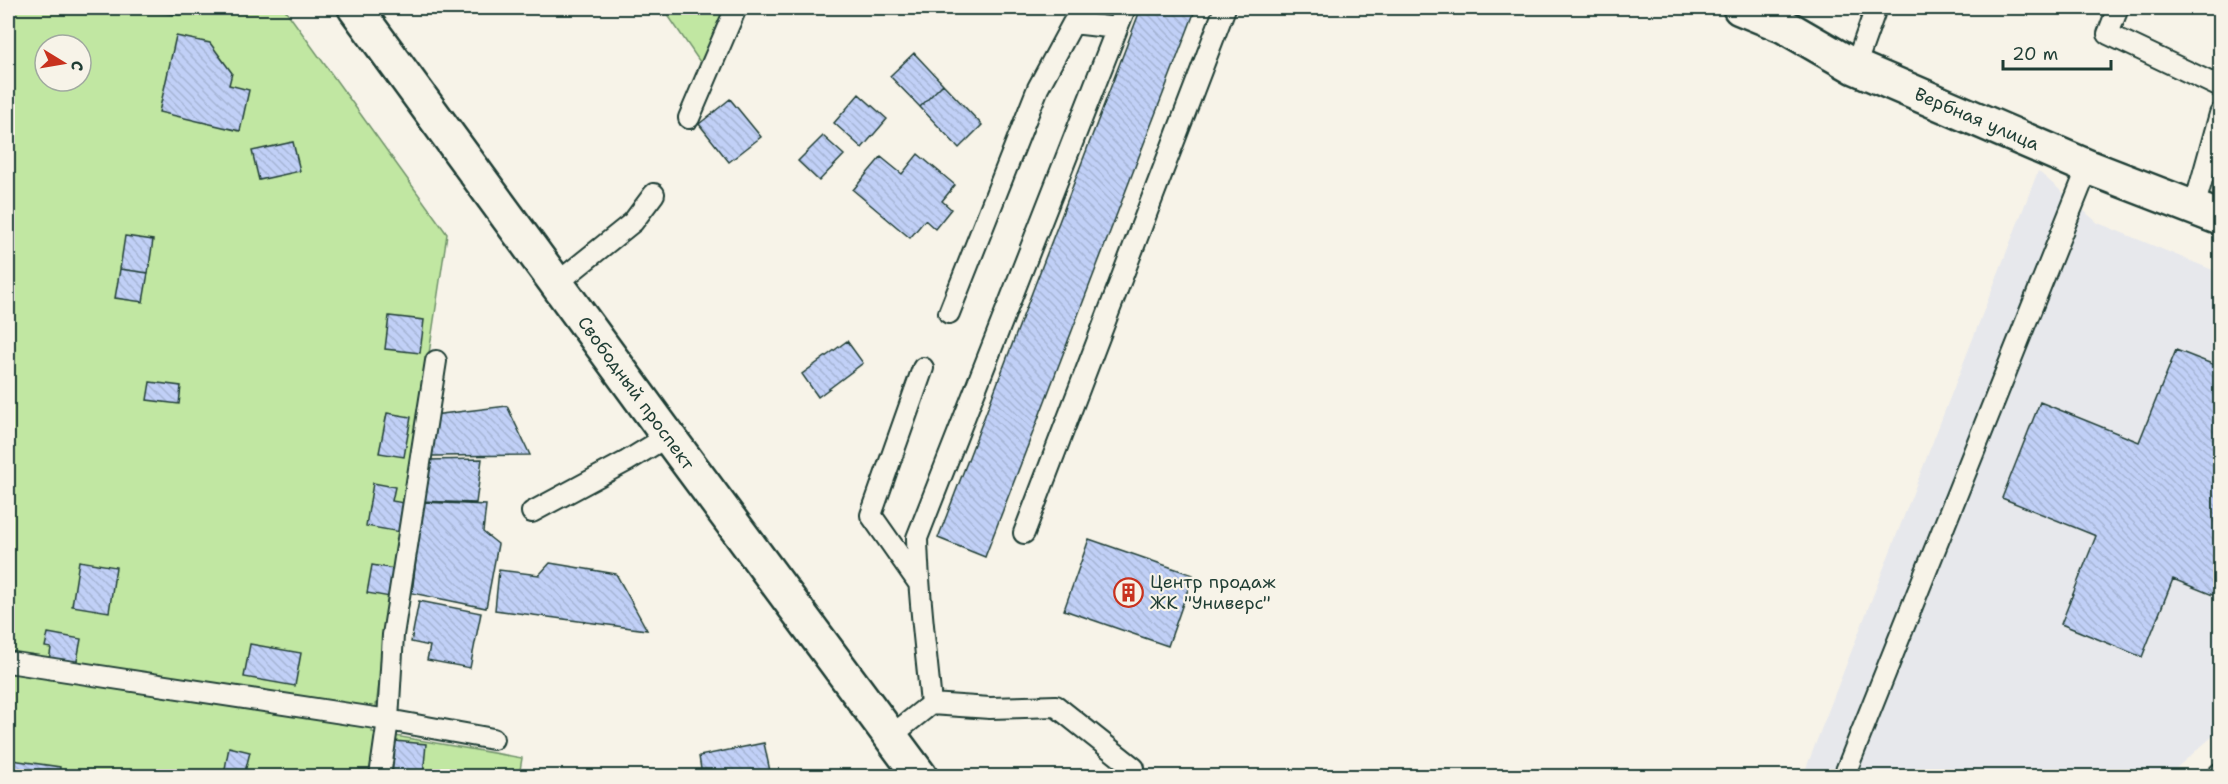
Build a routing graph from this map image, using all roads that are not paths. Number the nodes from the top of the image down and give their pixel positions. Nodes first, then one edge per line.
1 (355, 8) edge
2 (736, 8) edge
3 (1125, 8) edge
4 (1225, 8) edge
5 (1740, 8) edge
6 (1876, 8) edge
7 (2118, 8) edge
8 (1787, 17) edge
9 (1116, 28) junction
10 (1855, 67) junction
11 (2220, 87) edge
12 (2220, 114) edge
13 (689, 118) dead end
14 (2088, 167) junction
15 (654, 194) dead end
16 (2207, 213) edge
17 (556, 284) junction
18 (949, 314) dead end
19 (436, 361) dead end
20 (924, 368) dead end
21 (668, 436) junction
22 (532, 512) dead end
23 (1024, 533) dead end
24 (918, 582) junction
25 (8, 662) edge
26 (931, 704) junction
27 (388, 720) junction
28 (891, 736) junction
29 (493, 739) dead end
30 (2220, 773) edge
31 (380, 777) edge
32 (920, 777) edge
33 (1128, 777) edge
34 (1844, 777) edge
35 (2217, 777) edge

1 - 17 main road, Свободный проспект
2 - 13 lane
3 - 9 lane
4 - 23 lane
5 - 8 main road, Вербная улица
6 - 10 lane
7 - 11 lane
8 - 10 main road, Вербная улица
9 - 18 lane
9 - 24 lane
10 - 14 main road, Вербная улица
12 - 16 lane
14 - 16 main road, Вербная улица
14 - 34 lane
15 - 17 lane
17 - 21 main road, Свободный проспект
19 - 27 lane
20 - 24 lane
21 - 22 lane
21 - 28 main road, Свободный проспект
24 - 26 lane
25 - 27 lane
26 - 28 lane
26 - 33 lane
27 - 29 lane
27 - 31 lane
28 - 32 main road, Свободный проспект
30 - 35 lane

